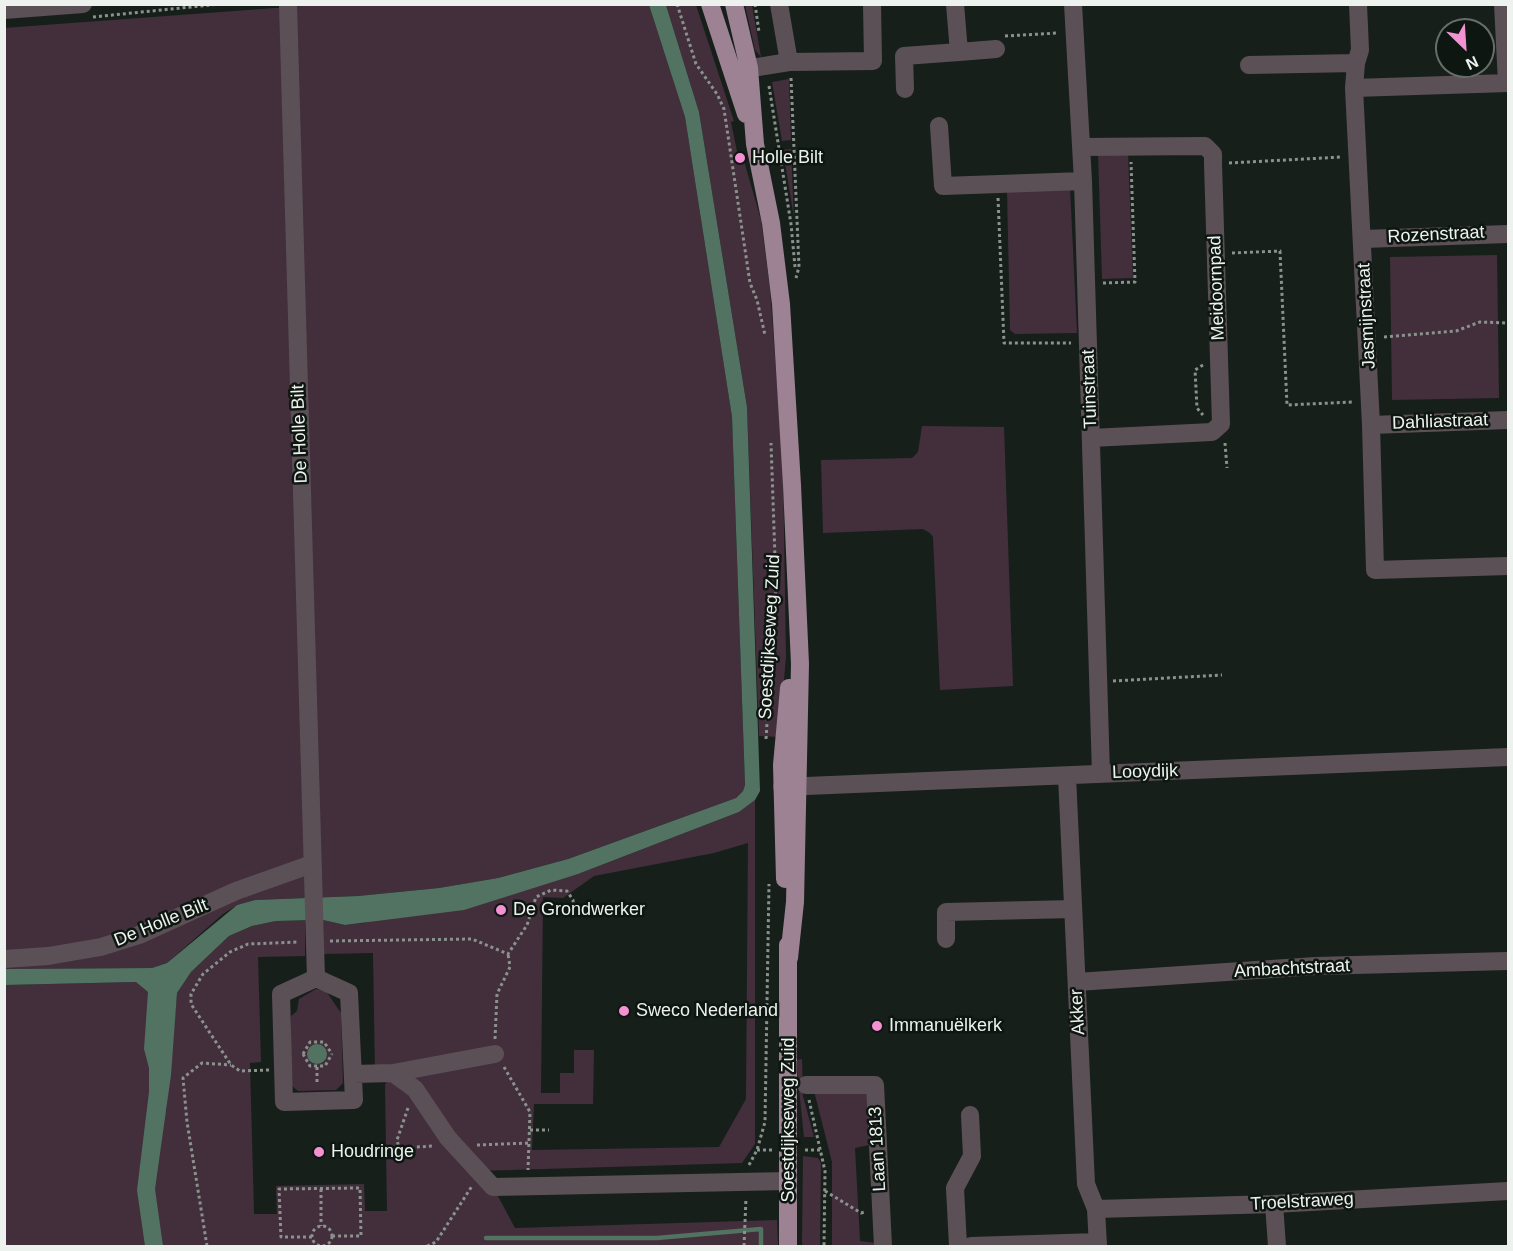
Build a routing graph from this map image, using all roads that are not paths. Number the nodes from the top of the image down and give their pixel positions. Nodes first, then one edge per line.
1 (288, 4) edge
2 (710, 4) edge
3 (734, 4) edge
4 (779, 4) edge
5 (872, 4) edge
6 (955, 4) edge
7 (1073, 4) edge
8 (1358, 4) edge
9 (1503, 4) edge
10 (4, 10) edge
11 (87, 11) edge
12 (996, 49) road end
13 (959, 52) junction
14 (789, 62) junction
15 (1356, 63) junction
16 (1248, 65) dead end
17 (740, 70) junction
18 (1508, 83) edge
19 (1354, 88) junction
20 (905, 89) dead end
21 (939, 126) dead end
22 (1082, 147) junction
23 (1083, 181) junction
24 (1509, 234) edge
25 (1363, 239) junction
26 (1509, 420) edge
27 (1371, 425) junction
28 (1091, 438) junction
29 (1509, 566) edge
30 (1509, 757) edge
31 (1101, 774) junction
32 (1067, 776) junction
33 (789, 786) junction
34 (312, 864) junction
35 (1073, 909) junction
36 (946, 939) dead end
37 (4, 959) edge
38 (1509, 961) edge
39 (316, 978) junction
40 (1077, 982) junction
41 (495, 1053) road end
42 (393, 1073) junction
43 (352, 1074) junction
44 (806, 1085) road end
45 (970, 1115) dead end
46 (788, 1181) junction
47 (1509, 1191) edge
48 (1274, 1204) junction
49 (1096, 1209) junction
50 (1098, 1244) edge
51 (788, 1246) edge
52 (883, 1246) edge
53 (958, 1246) edge
54 (970, 1246) edge
55 (1277, 1246) edge

1 - 34 street, De Holle Bilt
2 - 17 main road, Soestdijkseweg Zuid
3 - 17 main road, Soestdijkseweg Zuid
4 - 14 street
5 - 14 street
6 - 13 street
7 - 22 street, Tuinstraat
8 - 15 street, Jasmijnstraat
9 - 18 street
10 - 11 street
12 - 13 street
13 - 20 street
14 - 17 street
15 - 16 street
15 - 19 street, Jasmijnstraat
17 - 33 main road, Soestdijkseweg Zuid
18 - 19 street
19 - 25 street, Jasmijnstraat
21 - 23 street
22 - 23 street, Tuinstraat
22 - 28 street, Meidoornpad
23 - 28 street, Tuinstraat
24 - 25 street, Rozenstraat
25 - 27 street, Jasmijnstraat
26 - 27 street, Dahliastraat
27 - 29 street, Jasmijnstraat
28 - 31 street, Tuinstraat
30 - 31 street, Looydijk
31 - 32 street, Looydijk
32 - 33 street, Looydijk
32 - 35 street, Akker
33 - 46 main road, Soestdijkseweg Zuid
34 - 37 street, De Holle Bilt
34 - 39 street, De Holle Bilt
35 - 36 street
35 - 40 street, Akker
38 - 40 street, Ambachtstraat
39 - 43 street
39 - 43 street
40 - 49 street, Akker
41 - 42 street
42 - 43 street
42 - 46 street
44 - 52 street, Laan 1813
45 - 53 street
46 - 51 main road, Soestdijkseweg Zuid
47 - 48 street, Troelstraweg
48 - 49 street, Troelstraweg
48 - 55 street
49 - 50 street, Akker
50 - 54 street

